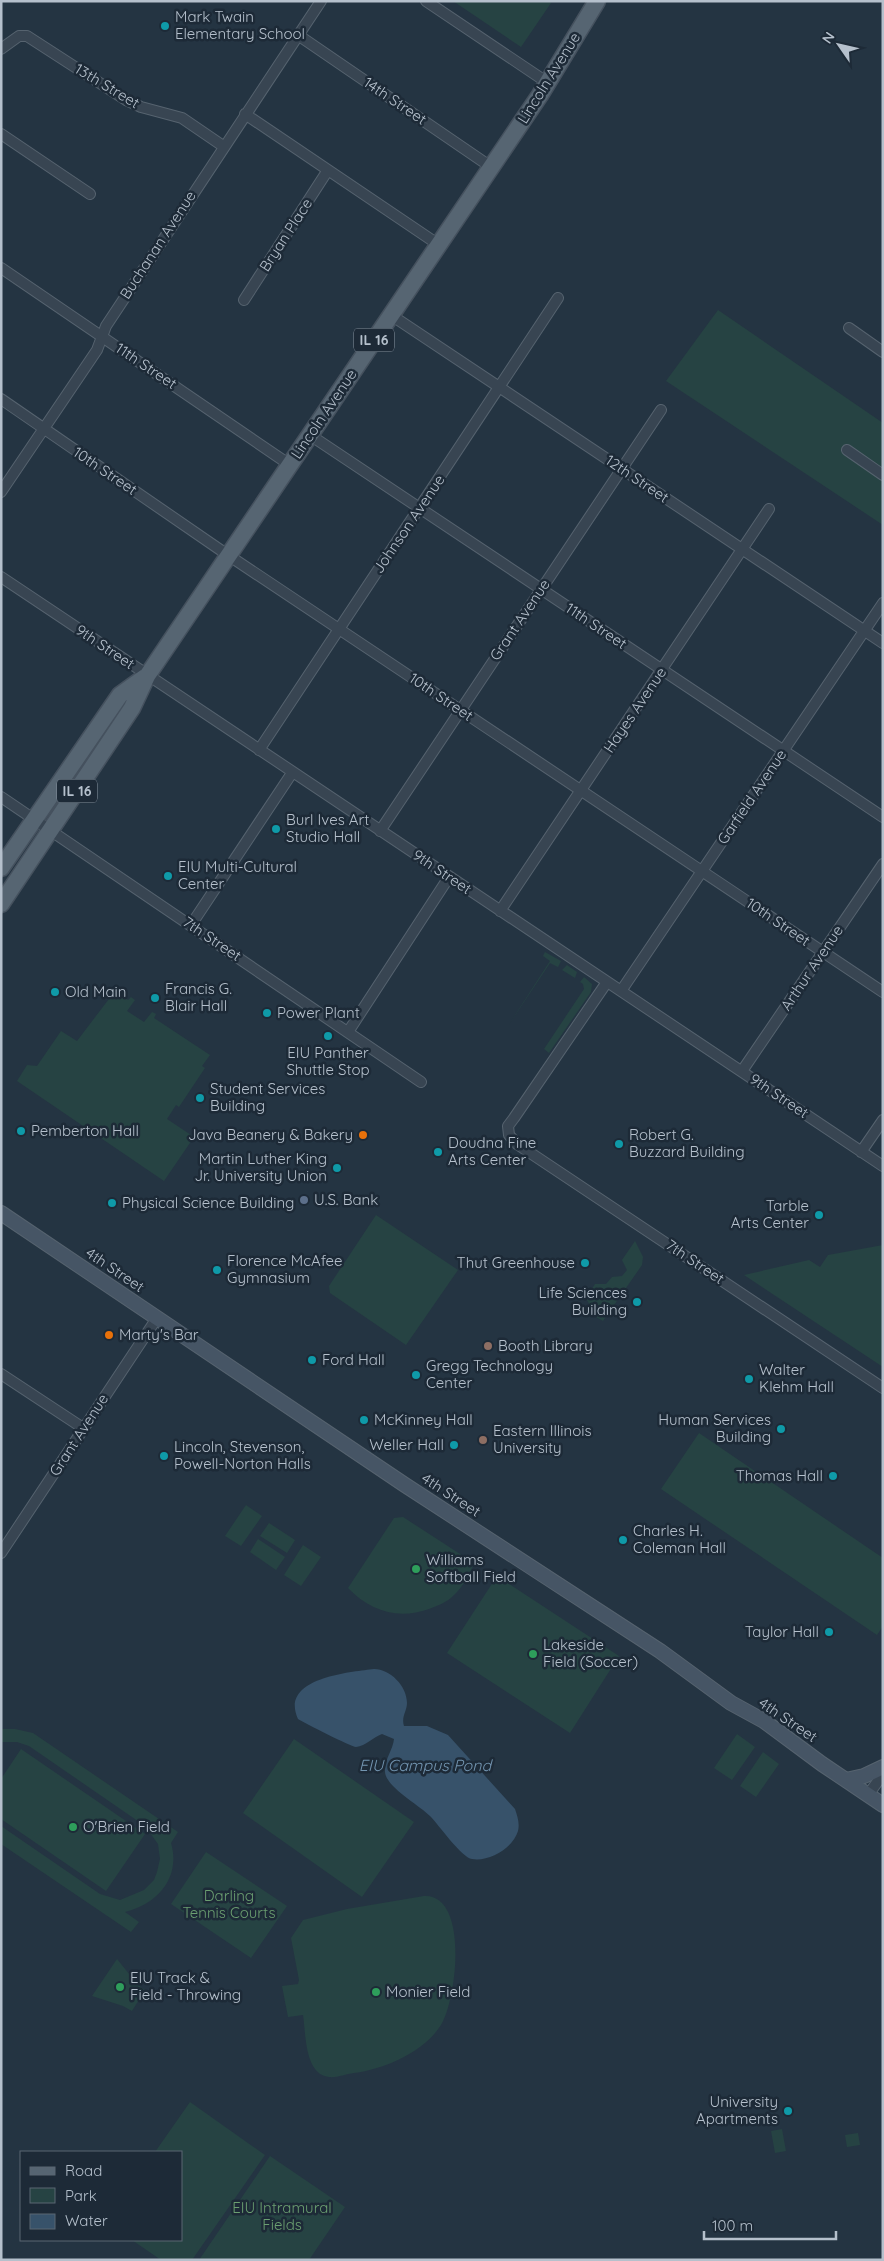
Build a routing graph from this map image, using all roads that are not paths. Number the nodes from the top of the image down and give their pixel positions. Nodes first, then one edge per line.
1 (320, 1) edge
2 (426, 1) edge
3 (597, 1) edge
4 (298, 35) junction
5 (1, 48) edge
6 (548, 83) junction
7 (245, 114) junction
8 (1, 134) edge
9 (223, 146) junction
10 (491, 167) junction
11 (328, 170) junction
12 (90, 194) dead end
13 (439, 245) junction
14 (1, 268) edge
15 (558, 298) dead end
16 (244, 300) dead end
17 (391, 315) junction
18 (849, 328) dead end
19 (101, 337) junction
20 (883, 352) edge
21 (500, 387) junction
22 (1, 399) edge
23 (661, 410) dead end
24 (44, 429) junction
25 (310, 435) junction
26 (847, 450) dead end
27 (290, 465) junction
28 (621, 468) junction
29 (883, 475) edge
30 (1, 492) edge
31 (419, 508) junction
32 (769, 509) dead end
33 (743, 549) junction
34 (228, 556) junction
35 (1, 577) edge
36 (540, 589) junction
37 (883, 603) edge
38 (339, 629) junction
39 (864, 630) junction
40 (883, 643) edge
41 (662, 670) junction
42 (147, 676) junction
43 (460, 710) junction
44 (259, 750) junction
45 (783, 751) junction
46 (292, 773) junction
47 (581, 790) junction
48 (1, 797) edge
49 (883, 817) edge
50 (34, 820) junction
51 (50, 830) junction
52 (380, 831) junction
53 (883, 864) edge
54 (1, 868) edge
55 (702, 871) junction
56 (449, 877) junction
57 (1, 904) edge
58 (500, 911) junction
59 (191, 925) junction
60 (823, 952) junction
61 (607, 982) junction
62 (621, 991) junction
63 (883, 992) edge
64 (348, 1032) junction
65 (742, 1071) junction
66 (421, 1082) dead end
67 (883, 1120) edge
68 (861, 1152) junction
69 (883, 1166) edge
70 (1, 1213) edge
71 (156, 1318) junction
72 (1, 1374) edge
73 (883, 1388) edge
74 (83, 1428) junction
75 (5, 1539) edge
76 (1, 1553) edge
77 (883, 1767) edge
78 (883, 1774) edge
79 (846, 1780) junction
80 (868, 1795) junction
81 (883, 1805) edge

1 - 4 street, Buchanan Avenue
2 - 6 street
3 - 6 main road, Lincoln Avenue / IL 16
4 - 7 street, Buchanan Avenue
4 - 10 street, 14th Street
5 - 9 street, 13th Street
6 - 10 main road, Lincoln Avenue / IL 16
7 - 9 street, Buchanan Avenue
7 - 11 street
8 - 12 street
9 - 19 street, Buchanan Avenue
10 - 13 main road, Lincoln Avenue / IL 16
11 - 13 street
11 - 16 street, Bryan Place
13 - 17 main road, Lincoln Avenue / IL 16
14 - 19 street, 11th Street
15 - 21 street, Johnson Avenue
17 - 21 street, 12th Street
17 - 25 main road, Lincoln Avenue / IL 16
18 - 20 street
19 - 24 street, Buchanan Avenue
19 - 27 street, 11th Street
21 - 28 street, 12th Street
21 - 31 street, Johnson Avenue
22 - 24 street, 10th Street
23 - 28 street, Grant Avenue
24 - 30 street, Buchanan Avenue
24 - 34 street, 10th Street
25 - 27 main road, Lincoln Avenue / IL 16
25 - 31 street, 11th Street
26 - 29 street
27 - 34 main road, Lincoln Avenue / IL 16
28 - 33 street, 12th Street
28 - 36 street, Grant Avenue
31 - 36 street, 11th Street
31 - 38 street, Johnson Avenue
32 - 33 street, Hayes Avenue
33 - 39 street, 12th Street
33 - 41 street, Hayes Avenue
34 - 38 street, 10th Street
34 - 42 main road, Lincoln Avenue / IL 16
35 - 42 street, 9th Street
36 - 41 street, 11th Street
36 - 43 street, Grant Avenue
37 - 39 street, Garfield Avenue
38 - 43 street, 10th Street
38 - 44 street, Johnson Avenue
39 - 40 street, 12th Street
39 - 45 street, Garfield Avenue
41 - 45 street, 11th Street
41 - 47 street, Hayes Avenue
42 - 44 street, 9th Street
42 - 50 main road, Lincoln Avenue / IL 16
42 - 51 main road, Lincoln Avenue / IL 16
43 - 47 street, 10th Street
43 - 52 street, Grant Avenue
44 - 46 street, 9th Street
45 - 49 street, 11th Street
45 - 55 street, Garfield Avenue
46 - 52 street, 9th Street
46 - 59 street
47 - 55 street, 10th Street
47 - 58 street, Hayes Avenue
48 - 50 street, 7th Street
50 - 51 street, 7th Street
50 - 54 main road, Lincoln Avenue / IL 16
51 - 57 main road, Lincoln Avenue / IL 16
51 - 59 street, 7th Street
52 - 56 street, 9th Street
53 - 60 street, Arthur Avenue
55 - 60 street, 10th Street
55 - 62 street, Garfield Avenue
56 - 58 street, 9th Street
56 - 64 street
58 - 61 street, 9th Street
59 - 64 street, 7th Street
60 - 63 street, 10th Street
60 - 65 street, Arthur Avenue
61 - 62 street, 9th Street
61 - 73 street, 7th Street
62 - 65 street, 9th Street
64 - 66 street, 7th Street
65 - 68 street, 9th Street
67 - 68 street
68 - 69 street, 9th Street
70 - 71 street, 4th Street
71 - 74 street, Grant Avenue
71 - 79 street, 4th Street
72 - 74 street
74 - 75 street, Grant Avenue
75 - 76 street, Grant Avenue
77 - 79 street
78 - 80 street
79 - 80 street, 4th Street
80 - 81 street, 4th Street

